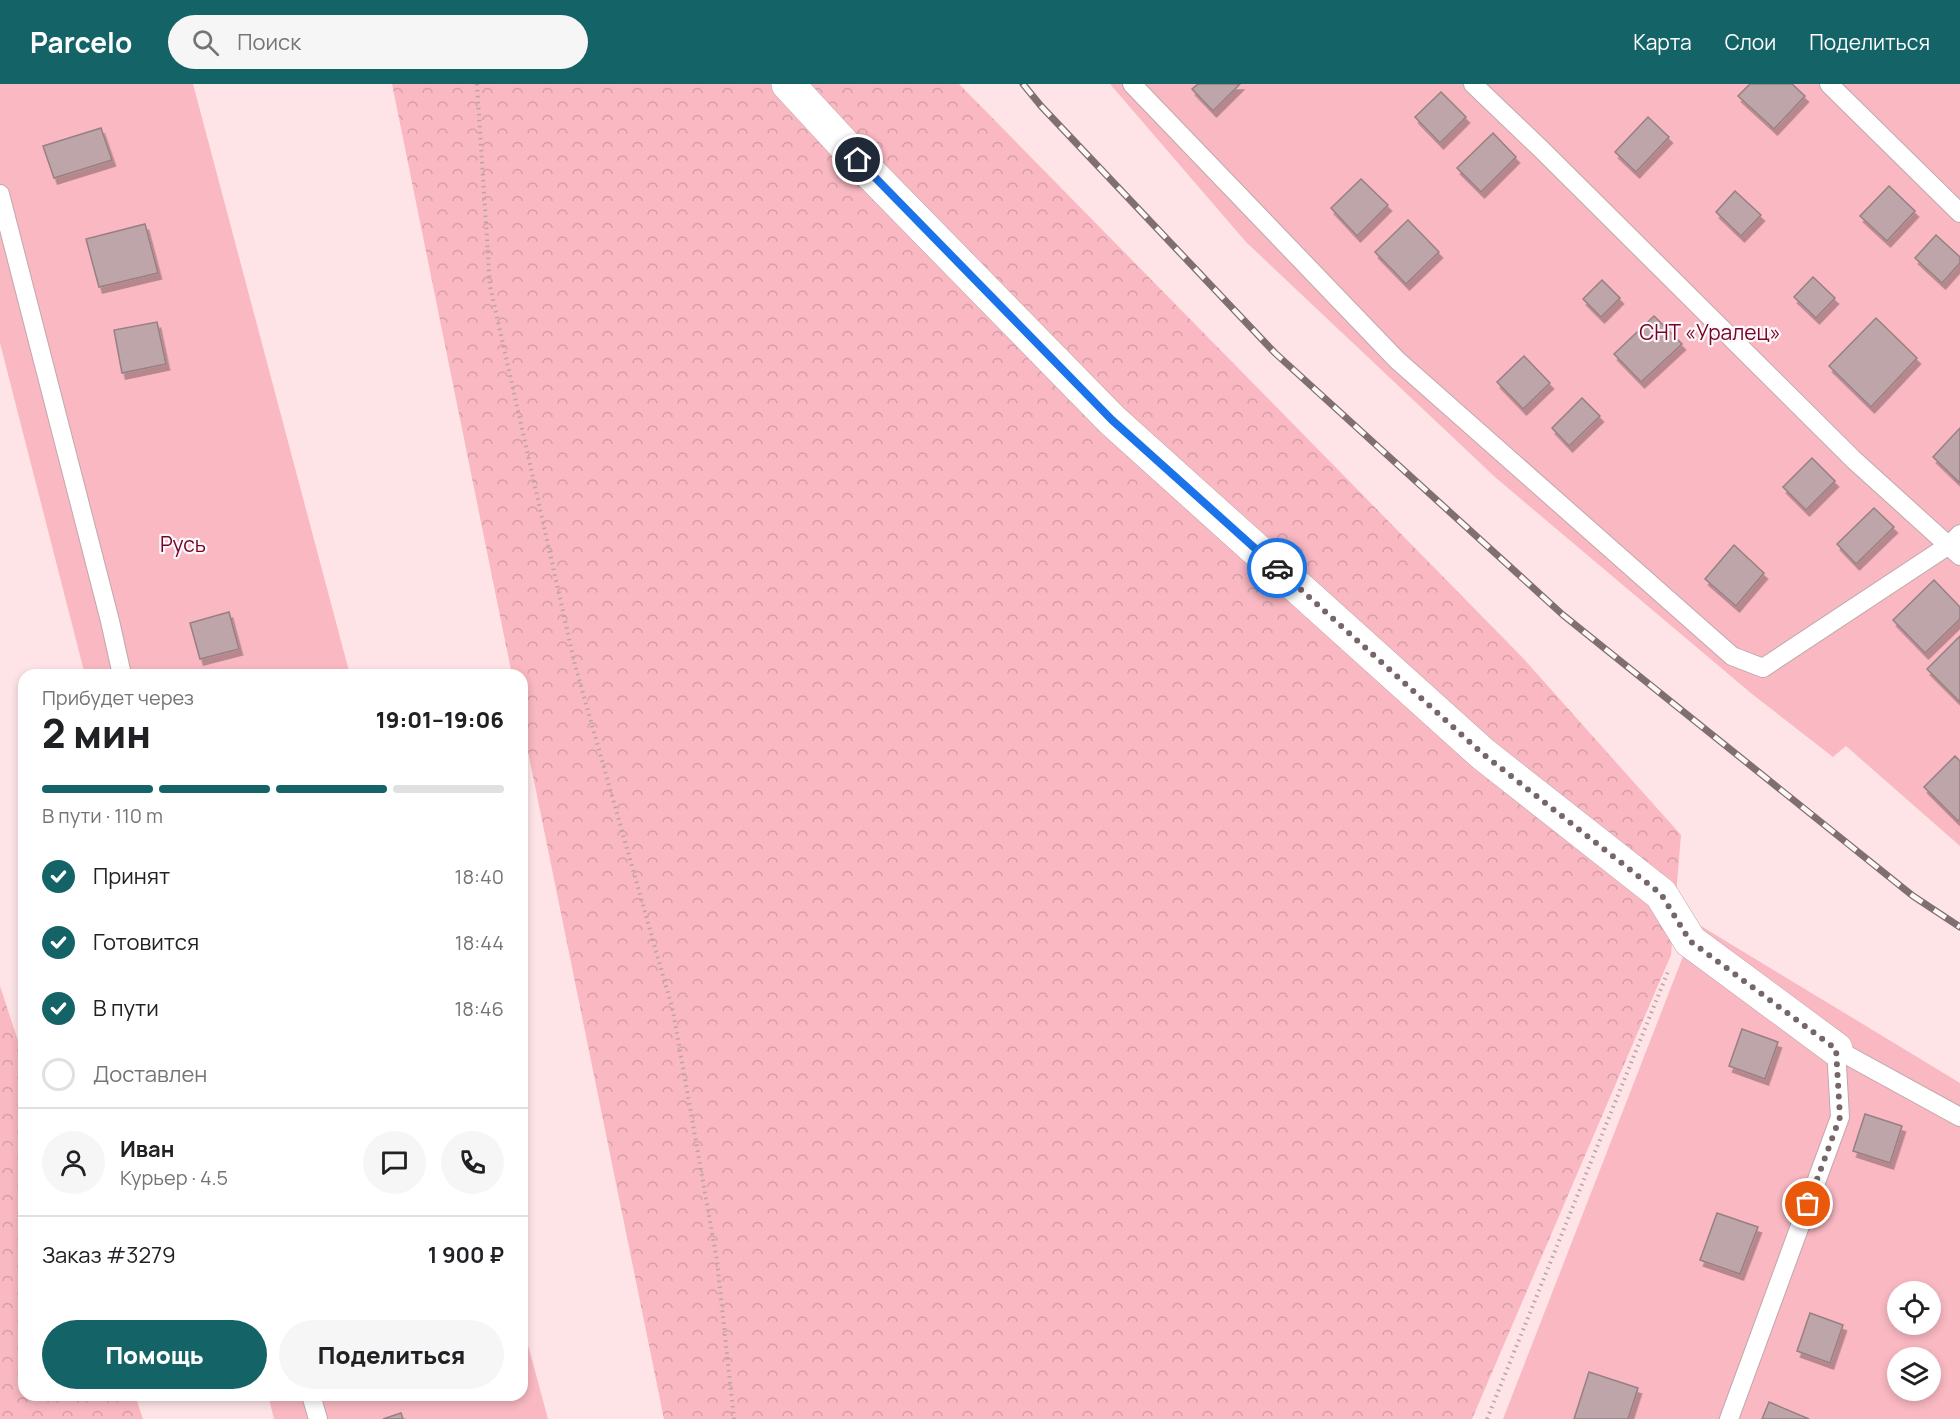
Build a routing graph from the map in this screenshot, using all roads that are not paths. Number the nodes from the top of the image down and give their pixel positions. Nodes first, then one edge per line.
1 (788, 84) edge
2 (1132, 84) edge
3 (1473, 84) edge
4 (1829, 84) edge
5 (0, 194) edge
6 (1960, 213) edge
7 (1956, 545) edge
8 (121, 669) edge
9 (1836, 1049) junction
10 (1960, 1117) edge
11 (313, 1401) edge
12 (318, 1419) edge
13 (1729, 1419) edge

1 - 9 street
2 - 7 lane
3 - 7 lane
4 - 6 lane
5 - 8 lane
9 - 10 lane
9 - 13 lane
11 - 12 lane

